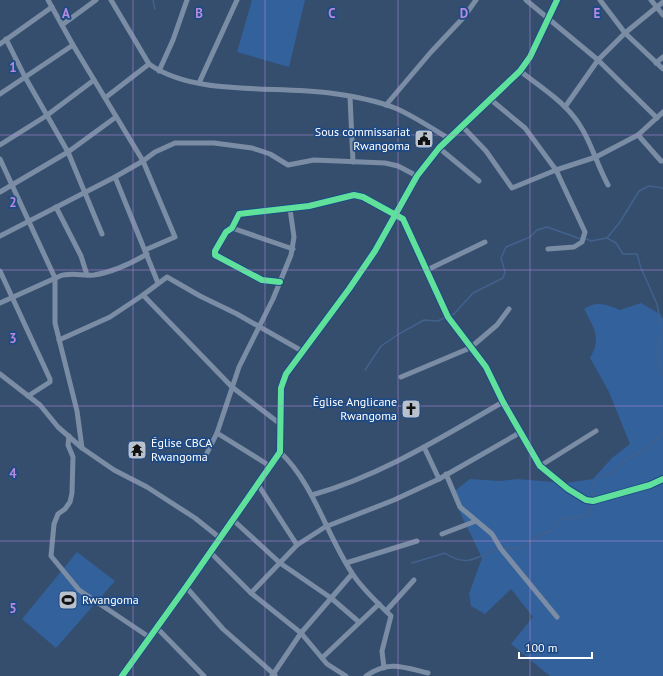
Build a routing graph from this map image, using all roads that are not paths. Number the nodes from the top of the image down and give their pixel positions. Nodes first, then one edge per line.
1 (48, 0) edge
2 (96, 0) edge
3 (111, 0) edge
4 (187, 0) edge
5 (238, 0) edge
6 (476, 0) edge
7 (526, 0) edge
8 (557, 0) edge
9 (600, 0) edge
10 (651, 0) edge
11 (663, 2) edge
12 (52, 7) junction
13 (656, 8) junction
14 (663, 15) edge
15 (548, 17) junction
16 (62, 25) junction
17 (625, 33) junction
18 (6, 39) junction
19 (0, 44) edge
20 (72, 45) junction
21 (663, 57) edge
22 (598, 60) junction
23 (656, 63) junction
24 (149, 64) junction
25 (663, 69) edge
26 (159, 71) junction
27 (520, 71) junction
28 (25, 77) junction
29 (94, 80) junction
30 (199, 83) junction
31 (0, 94) edge
32 (350, 97) junction
33 (105, 98) junction
34 (490, 99) junction
35 (386, 105) junction
36 (565, 108) junction
37 (663, 112) edge
38 (46, 116) junction
39 (116, 117) junction
40 (657, 118) junction
41 (462, 126) junction
42 (638, 135) junction
43 (448, 138) junction
44 (0, 145) edge
45 (438, 148) junction
46 (68, 152) junction
47 (596, 157) junction
48 (0, 159) edge
49 (143, 161) junction
50 (663, 161) edge
51 (353, 162) junction
52 (556, 170) junction
53 (417, 176) junction
54 (115, 177) junction
55 (479, 181) dead end
56 (13, 184) junction
57 (608, 186) dead end
58 (0, 192) edge
59 (84, 192) junction
60 (56, 207) junction
61 (290, 210) junction
62 (395, 214) junction
63 (30, 221) junction
64 (232, 228) junction
65 (102, 234) dead end
66 (0, 236) edge
67 (485, 242) dead end
68 (548, 248) dead end
69 (293, 249) junction
70 (146, 252) junction
71 (427, 270) junction
72 (0, 271) edge
73 (87, 275) junction
74 (55, 278) junction
75 (280, 282) junction
76 (158, 283) junction
77 (143, 295) junction
78 (11, 298) junction
79 (0, 303) edge
80 (509, 309) dead end
81 (259, 326) junction
82 (59, 340) junction
83 (470, 348) junction
84 (302, 351) junction
85 (0, 374) edge
86 (400, 377) dead end
87 (232, 387) junction
88 (28, 396) junction
89 (503, 402) junction
90 (279, 423) junction
91 (596, 431) dead end
92 (521, 432) junction
93 (218, 433) junction
94 (68, 436) junction
95 (424, 447) junction
96 (82, 448) junction
97 (280, 452) junction
98 (207, 453) dead end
99 (270, 466) junction
100 (540, 466) junction
101 (446, 474) junction
102 (439, 478) junction
103 (663, 479) edge
104 (257, 483) junction
105 (312, 495) junction
106 (232, 519) junction
107 (476, 521) junction
108 (325, 527) junction
109 (442, 534) dead end
110 (220, 538) junction
111 (417, 541) dead end
112 (297, 545) junction
113 (210, 552) junction
114 (280, 563) junction
115 (346, 563) junction
116 (352, 574) junction
117 (414, 580) dead end
118 (186, 588) junction
119 (251, 593) junction
120 (331, 598) junction
121 (379, 604) junction
122 (386, 611) junction
123 (557, 617) dead end
124 (359, 622) junction
125 (157, 628) junction
126 (301, 633) junction
127 (150, 637) junction
128 (322, 658) junction
129 (384, 668) junction
130 (428, 673) dead end
131 (273, 675) edge
132 (122, 676) edge
133 (204, 676) edge
134 (346, 676) edge
135 (366, 676) edge

1 - 12 street
2 - 16 street
3 - 24 street
4 - 26 street
5 - 30 street
6 - 35 street
7 - 15 street
8 - 15 street
9 - 17 street
10 - 13 street
11 - 13 street
12 - 16 street
12 - 18 street
13 - 14 street
13 - 17 street
15 - 22 street
15 - 27 street
16 - 20 street
17 - 22 street
17 - 23 street
18 - 19 street
18 - 28 street
20 - 28 street
20 - 29 street
21 - 23 street
22 - 36 street
22 - 40 street
23 - 25 street
24 - 26 street
24 - 33 street
26 - 30 street
27 - 34 street
27 - 36 street
28 - 31 street
28 - 38 street
29 - 33 street
29 - 38 street
30 - 32 street
32 - 35 street
32 - 51 street
33 - 39 street
34 - 41 street
34 - 52 street
35 - 43 street
36 - 47 street
37 - 40 street
38 - 44 street
38 - 46 street
39 - 46 street
39 - 49 street
40 - 42 street
41 - 43 street
41 - 52 street
42 - 47 street
42 - 50 street
43 - 45 street
45 - 53 street
45 - 55 street
46 - 56 street
46 - 59 street
47 - 52 street
47 - 57 street
48 - 56 street
49 - 51 street
49 - 54 street
49 - 70 street
51 - 53 street
52 - 68 street
53 - 62 street
54 - 59 street
54 - 70 street
56 - 58 street
56 - 63 street
59 - 60 street
59 - 65 street
60 - 63 street
60 - 73 street
61 - 62 street
61 - 64 street
61 - 69 street
62 - 71 street
62 - 84 street
63 - 66 street
63 - 74 street
64 - 69 street
64 - 75 street
67 - 71 street
69 - 75 street
70 - 73 street
70 - 76 street
71 - 83 street
72 - 78 street
73 - 74 street
74 - 78 street
74 - 82 street
75 - 81 street
76 - 77 street
76 - 81 street
77 - 82 street
77 - 87 street
78 - 79 street
78 - 88 street
80 - 83 street
81 - 84 street
81 - 87 street
82 - 96 street
83 - 86 street
83 - 89 street
84 - 90 street
85 - 88 street
87 - 90 street
87 - 93 street
88 - 94 street
89 - 92 street
89 - 95 street
90 - 97 street
91 - 100 street
92 - 100 street
92 - 101 street
93 - 98 street
93 - 99 street
94 - 96 street
94 - 127 street
95 - 102 street
95 - 105 street
96 - 110 street
97 - 99 street
97 - 105 street
99 - 104 street
100 - 103 street
101 - 102 street
101 - 107 street
102 - 108 street
104 - 106 street
104 - 112 street
105 - 108 street
106 - 110 street
106 - 114 street
107 - 109 street
107 - 123 street
108 - 112 street
108 - 115 street
110 - 113 street
111 - 115 street
112 - 114 street
113 - 118 street
113 - 119 street
114 - 119 street
114 - 120 street
115 - 116 street
116 - 120 street
116 - 121 street
117 - 122 street
118 - 125 street
118 - 131 street
119 - 126 street
120 - 124 street
120 - 126 street
121 - 122 street
121 - 124 street
122 - 129 street
124 - 128 street
125 - 127 street
125 - 133 street
126 - 128 street
126 - 131 street
127 - 132 street
128 - 134 street
129 - 130 street
129 - 135 street

